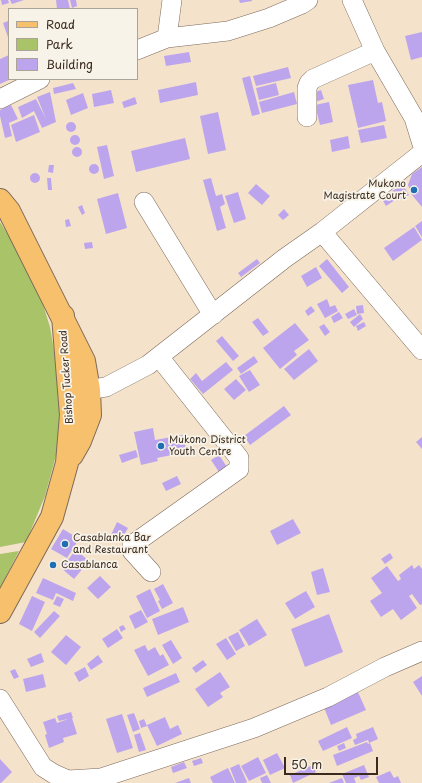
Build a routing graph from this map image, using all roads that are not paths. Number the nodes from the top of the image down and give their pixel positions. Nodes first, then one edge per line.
1 (172, 0) edge
2 (308, 0) edge
3 (352, 0) edge
4 (167, 38) junction
5 (138, 50) edge
6 (375, 50) junction
7 (38, 80) edge
8 (0, 99) edge
9 (307, 117) dead end
10 (422, 144) edge
11 (422, 153) edge
12 (0, 200) edge
13 (144, 202) dead end
14 (322, 232) junction
15 (213, 315) junction
16 (422, 350) edge
17 (160, 356) junction
18 (79, 391) junction
19 (151, 572) dead end
20 (0, 612) edge
21 (422, 651) edge
22 (0, 699) edge

1 - 4 street
2 - 4 street
3 - 6 street
4 - 5 street
6 - 9 street
6 - 10 street
7 - 8 street
11 - 14 street
12 - 18 main road, Bishop Tucker Road
13 - 15 street
14 - 15 street
14 - 16 street
15 - 17 street
17 - 18 street
17 - 19 street
18 - 20 main road, Bishop Tucker Road
21 - 22 street

